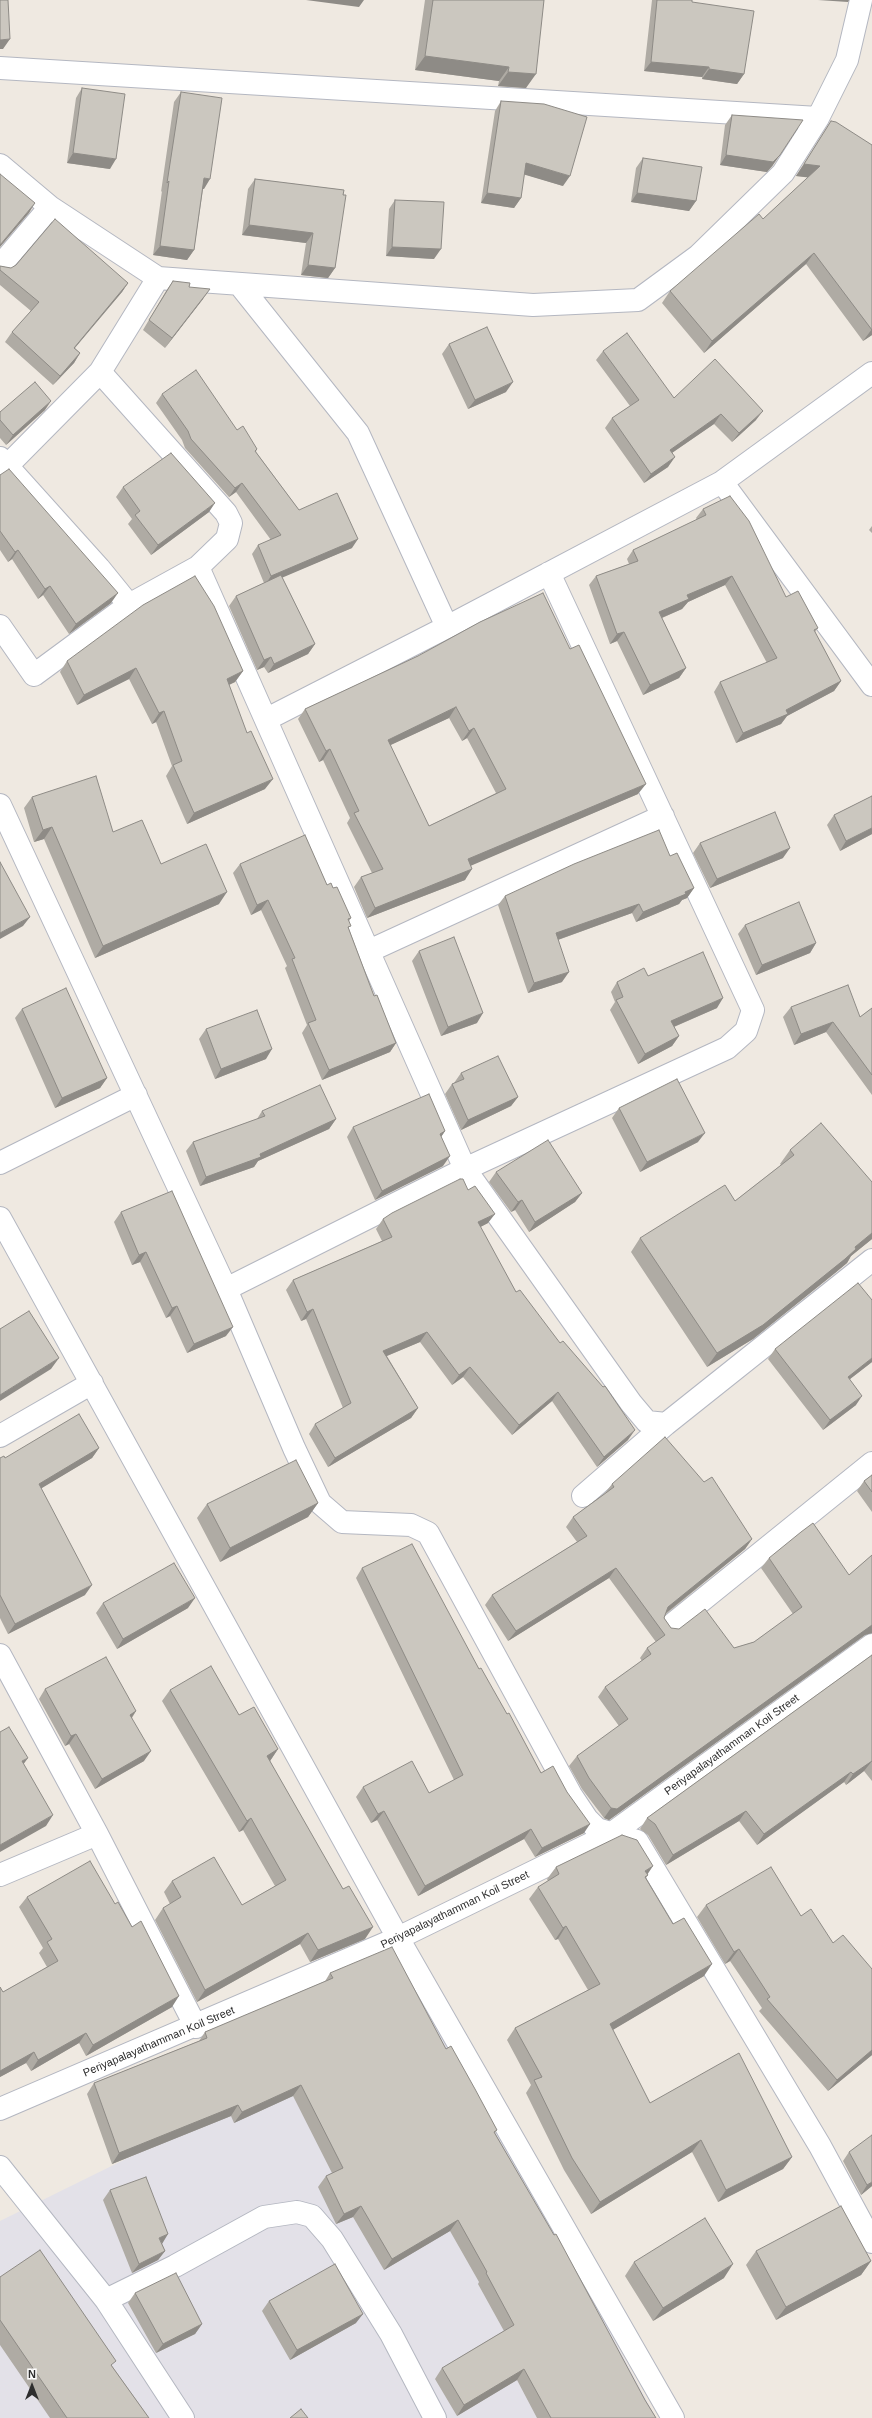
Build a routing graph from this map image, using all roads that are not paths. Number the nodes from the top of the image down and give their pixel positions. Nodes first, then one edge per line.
1 (861, 0) edge
2 (0, 68) edge
3 (818, 118) junction
4 (0, 165) edge
5 (50, 207) junction
6 (0, 266) edge
7 (158, 278) junction
8 (239, 284) junction
9 (100, 372) junction
10 (872, 373) edge
11 (3, 462) edge
12 (722, 482) junction
13 (198, 567) junction
14 (549, 573) junction
15 (129, 605) junction
16 (0, 626) edge
17 (447, 627) junction
18 (872, 686) edge
19 (267, 719) junction
20 (0, 806) edge
21 (663, 816) junction
22 (369, 951) junction
23 (136, 1094) junction
24 (0, 1163) edge
25 (465, 1169) junction
26 (0, 1218) edge
27 (872, 1260) edge
28 (226, 1289) junction
29 (92, 1383) junction
30 (666, 1424) junction
31 (0, 1436) edge
32 (872, 1463) edge
33 (583, 1496) dead end
34 (669, 1627) edge
35 (872, 1645) edge
36 (0, 1655) edge
37 (97, 1834) junction
38 (610, 1834) junction
39 (0, 1875) edge
40 (398, 1938) junction
41 (196, 2026) junction
42 (0, 2109) edge
43 (0, 2167) edge
44 (872, 2242) edge
45 (106, 2300) junction
46 (183, 2418) edge
47 (435, 2418) edge
48 (673, 2418) edge

1 - 3 street
2 - 3 street
3 - 8 street
4 - 5 street
5 - 6 street
5 - 7 street
7 - 8 street
7 - 9 street
8 - 17 street
9 - 11 street
9 - 13 street
10 - 12 street
11 - 15 street
12 - 14 street
12 - 18 street
13 - 15 street
13 - 19 street
14 - 17 street
14 - 21 street
15 - 16 street
17 - 19 street
19 - 22 street
20 - 23 street
21 - 22 street
21 - 25 street
22 - 25 street
23 - 24 street
23 - 28 street
25 - 28 street
25 - 30 street
26 - 29 street
27 - 30 street
28 - 38 street
29 - 31 street
29 - 40 street
30 - 33 street
32 - 34 street
35 - 38 street, Periyapalayathamman Koil Street
36 - 37 street
37 - 39 street
37 - 41 street
38 - 40 street, Periyapalayathamman Koil Street
38 - 44 street
40 - 41 street, Periyapalayathamman Koil Street
40 - 48 street
41 - 42 street, Periyapalayathamman Koil Street
43 - 45 street
45 - 46 street
45 - 47 street

